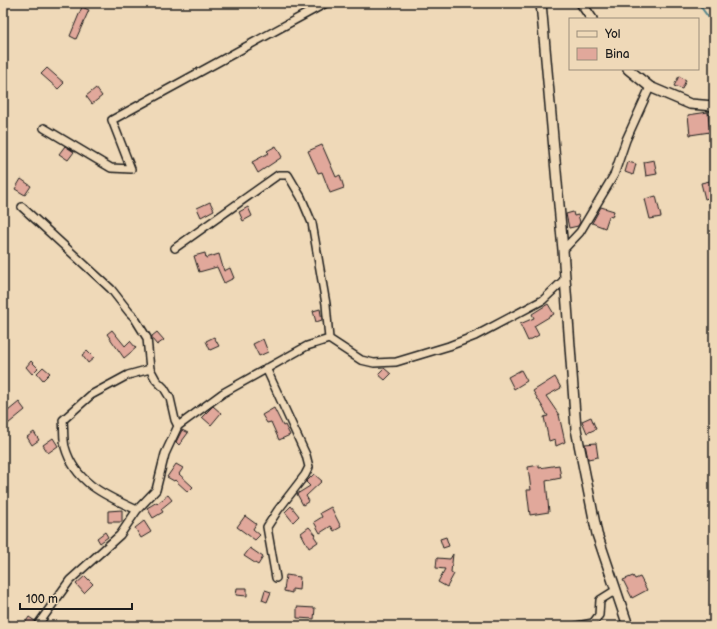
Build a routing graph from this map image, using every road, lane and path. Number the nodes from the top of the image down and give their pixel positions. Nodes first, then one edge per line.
1 (326, 3) edge
2 (541, 3) edge
3 (581, 3) edge
4 (591, 18) edge
5 (629, 70) edge
6 (650, 87) junction
7 (714, 106) edge
8 (44, 128) dead end
9 (22, 206) dead end
10 (175, 248) dead end
11 (563, 250) junction
12 (565, 279) junction
13 (329, 339) junction
14 (266, 368) junction
15 (150, 369) junction
16 (178, 426) junction
17 (137, 510) junction
18 (276, 578) dead end
19 (616, 590) junction
20 (37, 626) edge
21 (577, 626) edge
22 (628, 626) edge

1 - 8 street
2 - 11 street
3 - 4 street
5 - 6 street
6 - 7 street
6 - 11 street
9 - 15 street
10 - 13 street
11 - 12 street
12 - 13 street
12 - 19 street
13 - 14 street
14 - 16 street
14 - 18 street
15 - 16 street
15 - 17 street
16 - 17 street
17 - 20 street
19 - 21 street
19 - 22 street

